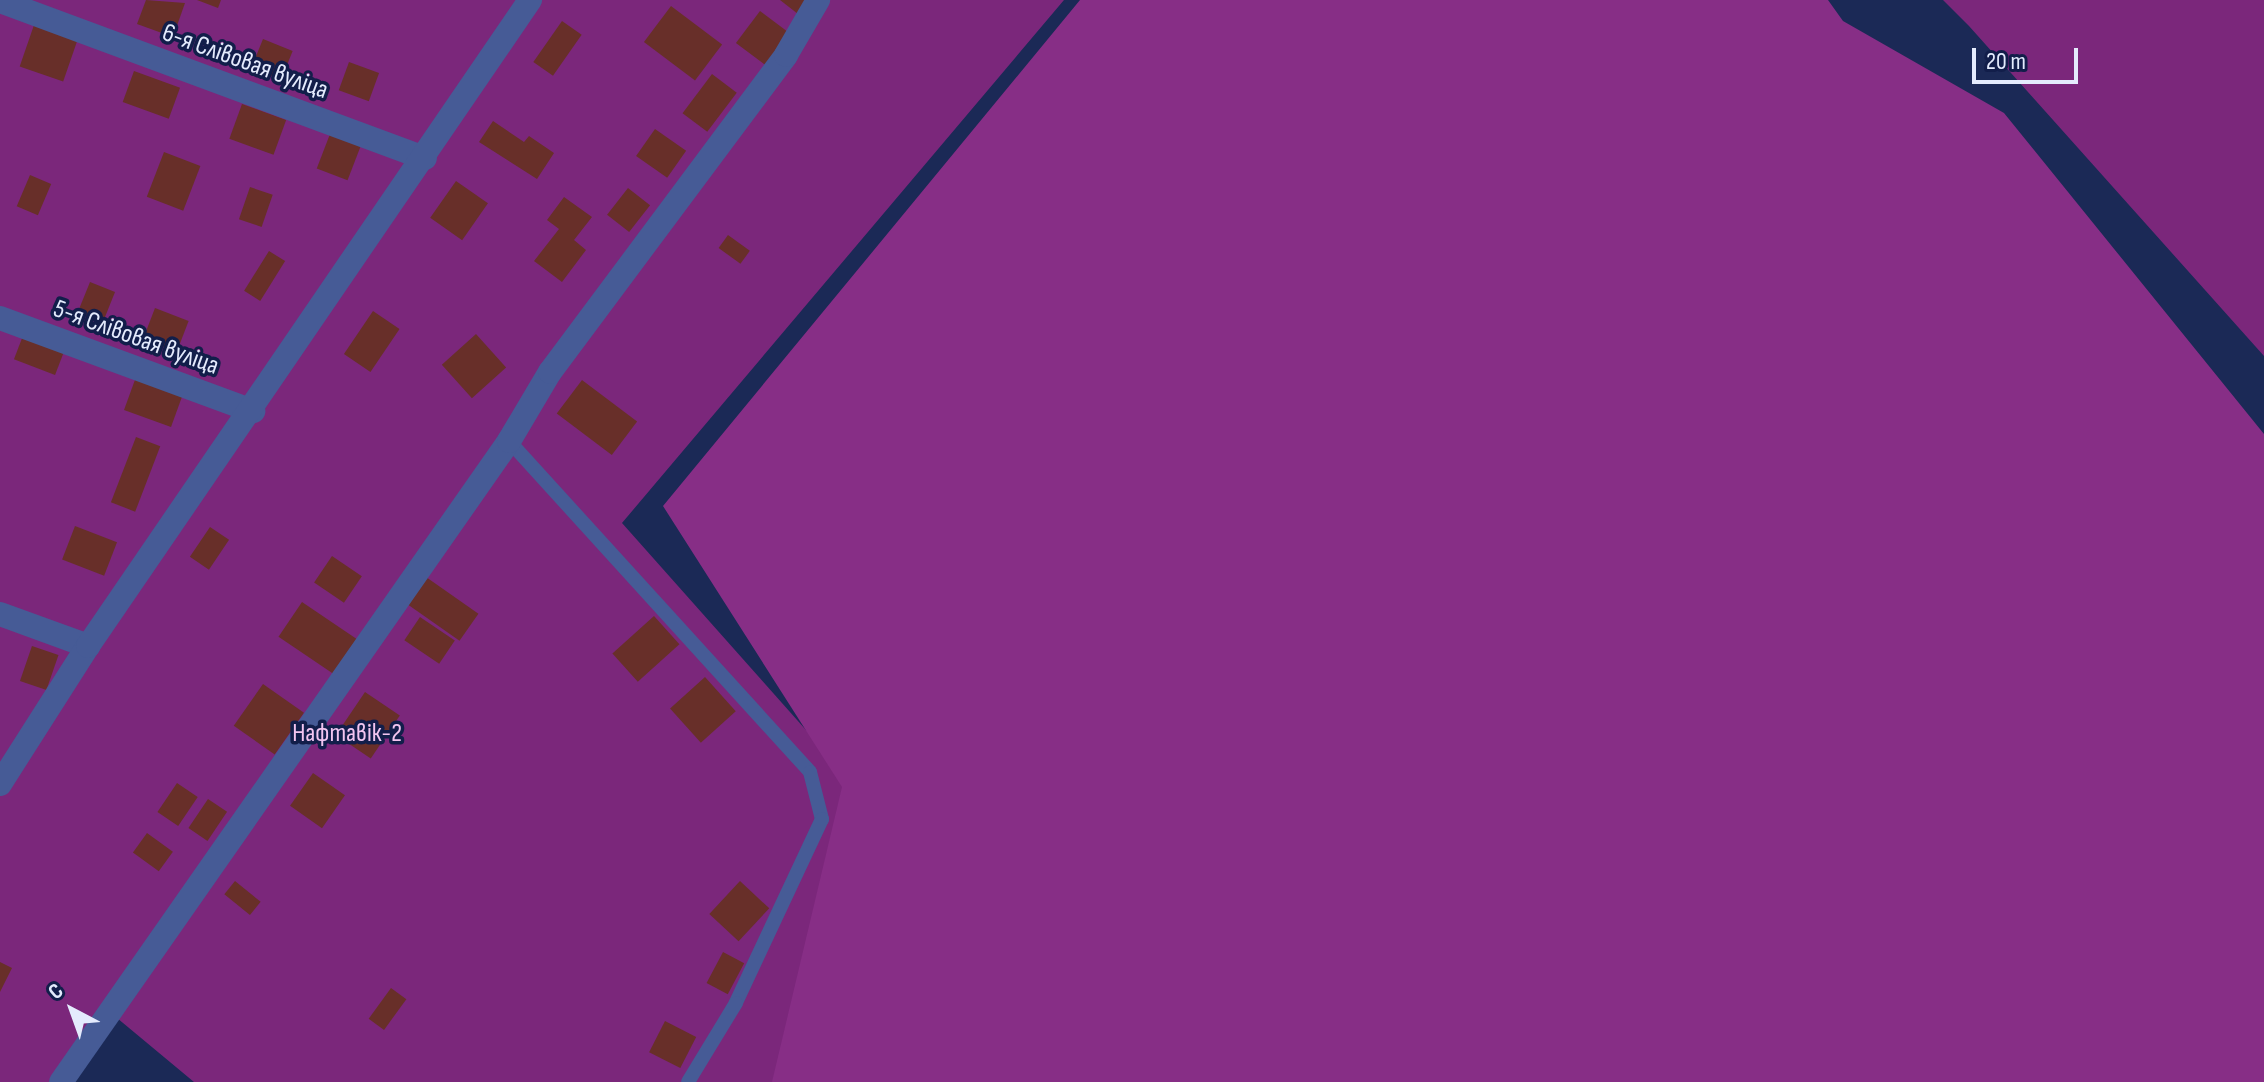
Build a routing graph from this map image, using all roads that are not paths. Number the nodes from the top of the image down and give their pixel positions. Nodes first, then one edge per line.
1 (530, 0) edge
2 (818, 0) edge
3 (0, 1) edge
4 (425, 158) junction
5 (0, 318) edge
6 (253, 411) junction
7 (509, 441) junction
8 (0, 614) edge
9 (88, 646) junction
10 (0, 784) edge
11 (61, 1082) edge
12 (688, 1082) edge

1 - 4 street
2 - 7 street
3 - 4 street, 6-я Слівовая вуліца
4 - 6 street
5 - 6 street, 5-я Слівовая вуліца
6 - 9 street
7 - 11 street
7 - 12 lane
8 - 9 street
9 - 10 street

